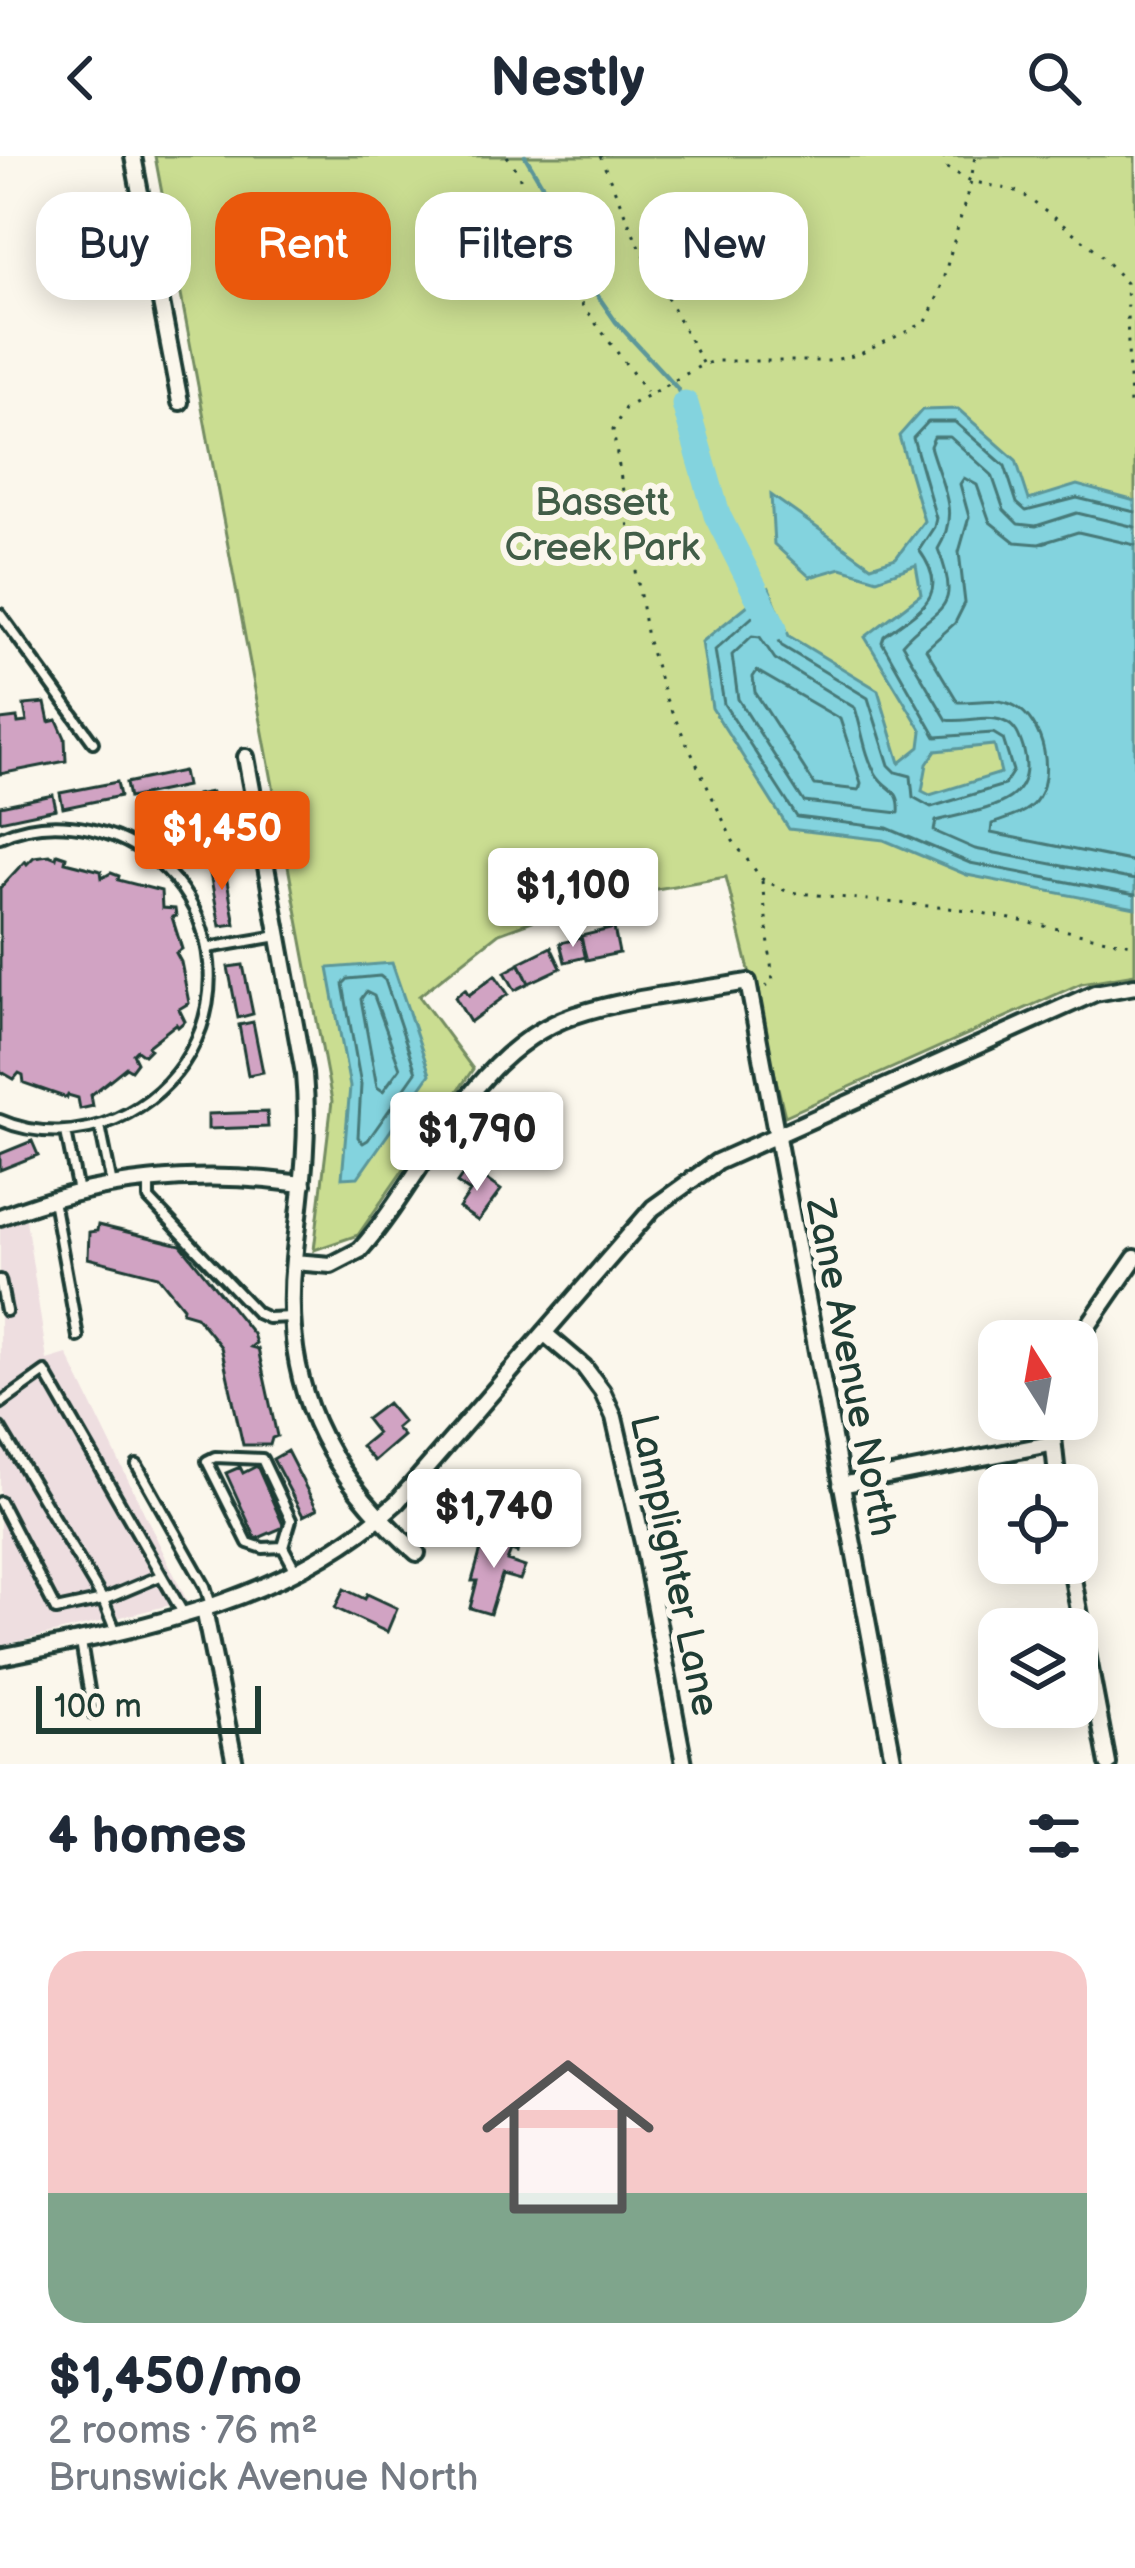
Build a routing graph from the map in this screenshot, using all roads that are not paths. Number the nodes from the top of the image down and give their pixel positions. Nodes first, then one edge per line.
1 (133, 156) edge
2 (180, 402) dead end
3 (0, 614) edge
4 (93, 742) dead end
5 (246, 757) dead end
6 (0, 836) edge
7 (279, 936) junction
8 (208, 948) junction
9 (1135, 986) edge
10 (0, 1120) edge
11 (100, 1126) junction
12 (66, 1132) junction
13 (776, 1136) junction
14 (149, 1179) junction
15 (303, 1184) junction
16 (112, 1185) junction
17 (78, 1192) junction
18 (53, 1198) junction
19 (0, 1217) edge
20 (1135, 1258) edge
21 (294, 1262) junction
22 (0, 1280) edge
23 (5, 1311) dead end
24 (292, 1317) junction
25 (1092, 1320) edge
26 (544, 1333) junction
27 (78, 1337) dead end
28 (0, 1404) edge
29 (0, 1428) edge
30 (1050, 1440) edge
31 (1050, 1444) junction
32 (1054, 1464) edge
33 (137, 1466) dead end
34 (841, 1484) junction
35 (0, 1502) edge
36 (378, 1519) junction
37 (283, 1546) junction
38 (416, 1553) dead end
39 (296, 1572) junction
40 (160, 1576) junction
41 (1074, 1584) edge
42 (103, 1600) junction
43 (207, 1607) junction
44 (183, 1615) junction
45 (117, 1633) junction
46 (81, 1641) junction
47 (0, 1657) edge
48 (93, 1714) dead end
49 (235, 1764) edge
50 (684, 1764) edge
51 (894, 1764) edge
52 (1108, 1764) edge

1 - 2 street
3 - 4 lane
5 - 7 street
6 - 8 lane
7 - 8 lane
7 - 15 street
8 - 11 lane
9 - 13 street
10 - 12 lane
11 - 12 lane
11 - 16 lane
12 - 17 lane
13 - 21 street, Zane Avenue North
13 - 26 street
13 - 34 street, Zane Avenue North
14 - 15 street
14 - 16 street
14 - 24 lane
15 - 21 street
16 - 17 street
17 - 18 street
18 - 19 street
18 - 27 lane
20 - 25 street
21 - 24 street
22 - 23 lane
24 - 36 street
26 - 36 street
26 - 50 street, Lamplighter Lane
28 - 40 lane
29 - 42 lane
30 - 31 street
31 - 32 street
31 - 34 street
33 - 43 lane
34 - 51 street, Zane Avenue North
35 - 42 lane
36 - 38 street
36 - 39 street
37 - 37 lane
37 - 39 lane
39 - 43 street
40 - 42 lane
40 - 44 lane
41 - 52 street
42 - 45 lane
43 - 44 street
43 - 49 street
44 - 45 street
45 - 46 street
46 - 47 street
46 - 48 lane

